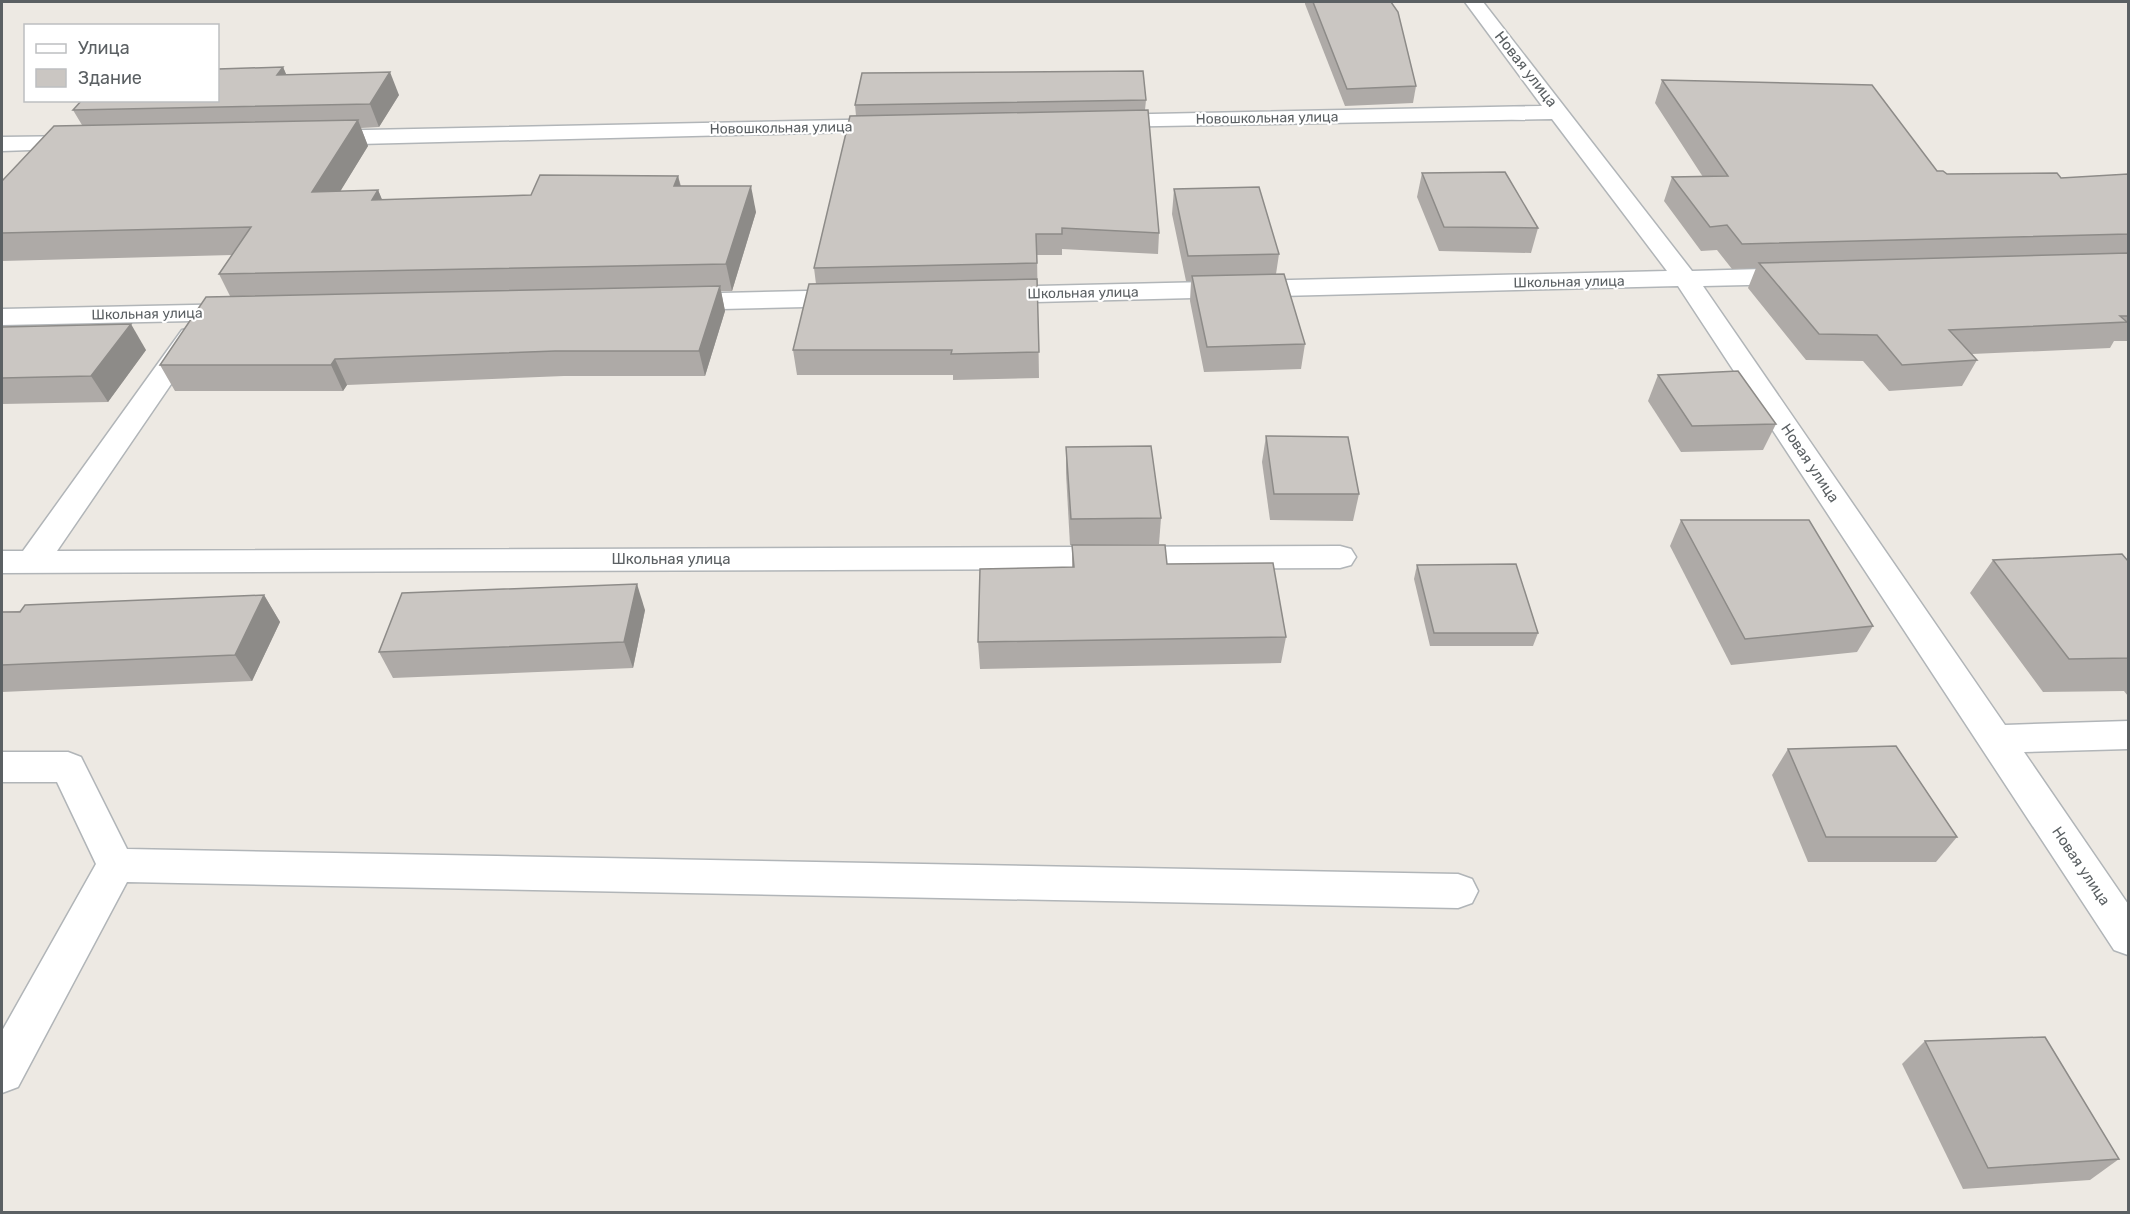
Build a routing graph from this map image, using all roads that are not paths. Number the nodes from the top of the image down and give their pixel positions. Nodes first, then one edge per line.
1 (1474, 2) edge
2 (1560, 112) junction
3 (1087, 122) edge
4 (909, 126) edge
5 (300, 138) edge
6 (97, 142) edge
7 (2, 144) edge
8 (1818, 276) edge
9 (1686, 279) junction
10 (971, 296) edge
11 (875, 298) edge
12 (661, 303) edge
13 (267, 311) edge
14 (208, 313) junction
15 (2, 317) edge
16 (1340, 557) dead end
17 (17, 562) edge
18 (2128, 735) edge
19 (1997, 739) junction
20 (2, 767) edge
21 (116, 865) junction
22 (1458, 891) dead end
23 (2128, 937) edge
24 (2, 1072) edge

1 - 2 street, Новая улица
2 - 3 street, Новошкольная улица
2 - 9 street, Новая улица
4 - 5 street, Новошкольная улица
6 - 7 street
8 - 9 street, Школьная улица
9 - 10 street, Школьная улица
9 - 19 street, Новая улица
11 - 12 street
13 - 14 street, Школьная улица
14 - 15 street, Школьная улица
14 - 17 street
16 - 17 street, Школьная улица
18 - 19 street
19 - 23 street, Новая улица
20 - 21 street
21 - 22 street
21 - 24 street

